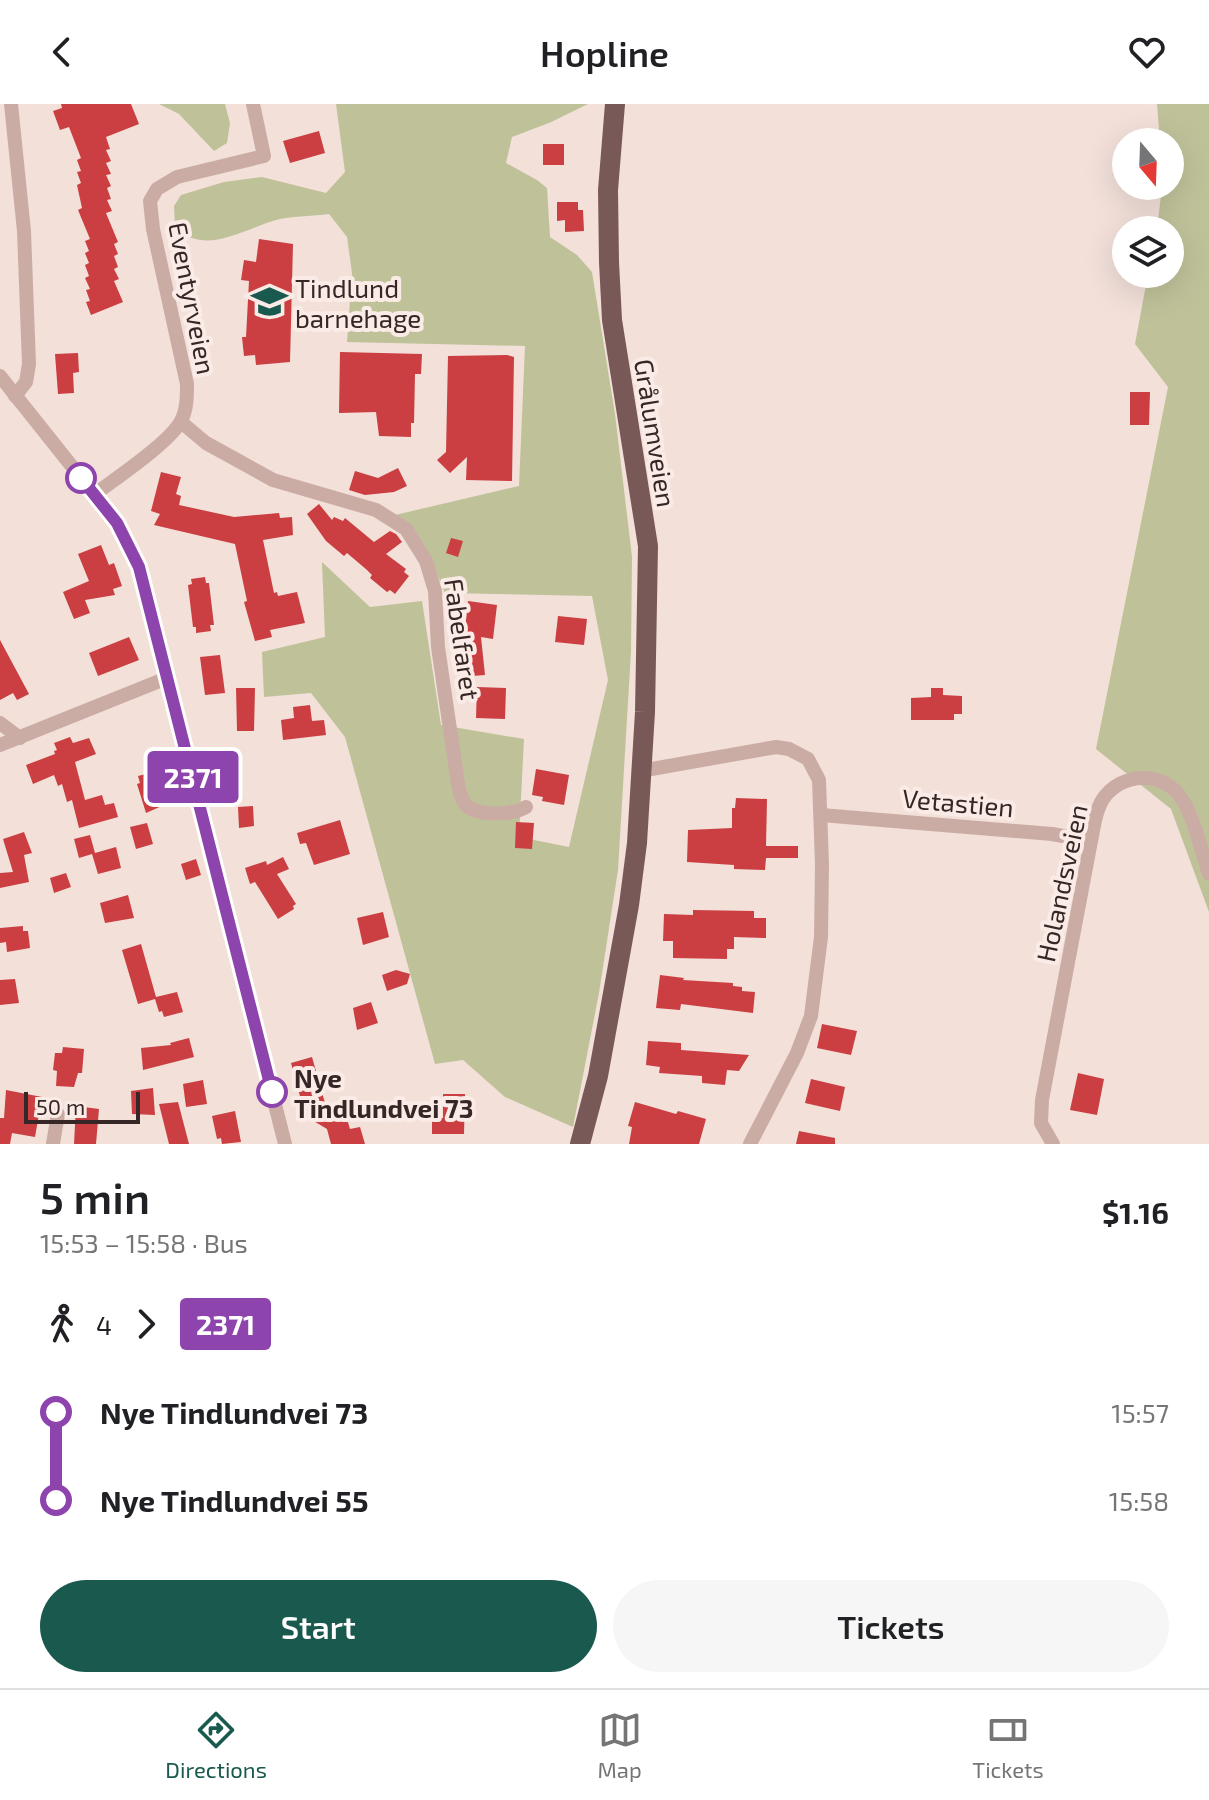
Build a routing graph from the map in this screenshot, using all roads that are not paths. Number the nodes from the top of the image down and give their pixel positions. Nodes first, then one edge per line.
1 (11, 104) edge
2 (253, 104) edge
3 (615, 104) edge
4 (0, 376) edge
5 (15, 396) junction
6 (181, 422) junction
7 (94, 495) junction
8 (167, 678) junction
9 (0, 723) edge
10 (20, 738) junction
11 (0, 745) edge
12 (640, 771) junction
13 (526, 807) dead end
14 (821, 815) junction
15 (1091, 841) junction
16 (1209, 874) edge
17 (58, 1114) dead end
18 (53, 1144) edge
19 (285, 1144) edge
20 (580, 1144) edge
21 (750, 1144) edge
22 (1053, 1144) edge

1 - 5 street
2 - 6 street, Eventyrveien
3 - 12 main road, Grålumveien
4 - 5 street
5 - 7 street
6 - 7 street
6 - 13 street, Fabelfaret
7 - 8 street
8 - 10 street
8 - 19 street
9 - 10 street
10 - 11 street
12 - 14 street
12 - 20 main road, Grålumveien
14 - 15 street, Vetastien
14 - 21 street
15 - 16 street, Holandsveien
15 - 22 street, Holandsveien
17 - 18 street

